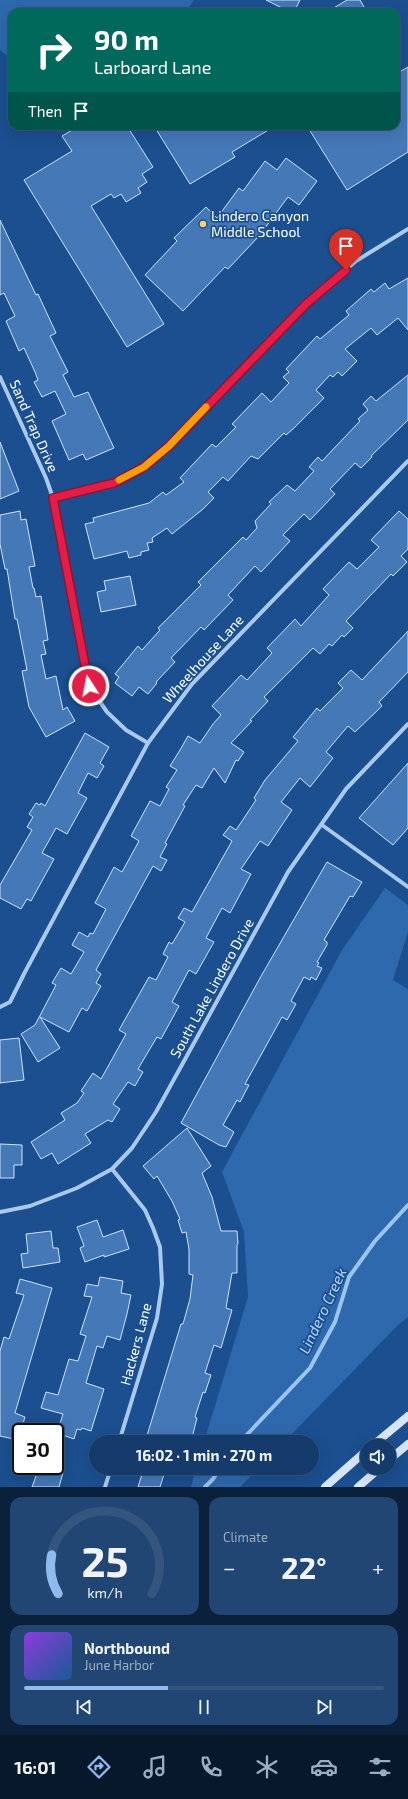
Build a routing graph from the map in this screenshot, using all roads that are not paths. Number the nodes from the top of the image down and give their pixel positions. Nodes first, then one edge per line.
1 (408, 229) edge
2 (0, 377) edge
3 (408, 461) edge
4 (53, 498) junction
5 (408, 724) edge
6 (148, 743) junction
7 (322, 824) junction
8 (408, 887) edge
9 (0, 1007) edge
10 (112, 1169) junction
11 (0, 1212) edge
12 (408, 1416) edge
13 (121, 1435) edge
14 (380, 1439) edge
15 (408, 1444) edge
16 (396, 1454) edge
17 (360, 1456) edge
18 (109, 1475) edge
19 (372, 1475) edge
20 (105, 1487) edge
21 (325, 1487) edge
22 (358, 1487) edge

1 - 4 street
2 - 4 street, Sand Trap Drive
3 - 6 street, Wheelhouse Lane
4 - 6 street, Sand Trap Drive
5 - 7 street, South Lake Lindero Drive
6 - 9 street, Wheelhouse Lane
7 - 8 street
7 - 10 street, South Lake Lindero Drive
10 - 11 street, South Lake Lindero Drive
10 - 13 street, Hackers Lane
12 - 14 main road
15 - 16 main road
17 - 21 main road
18 - 20 street
19 - 22 main road

